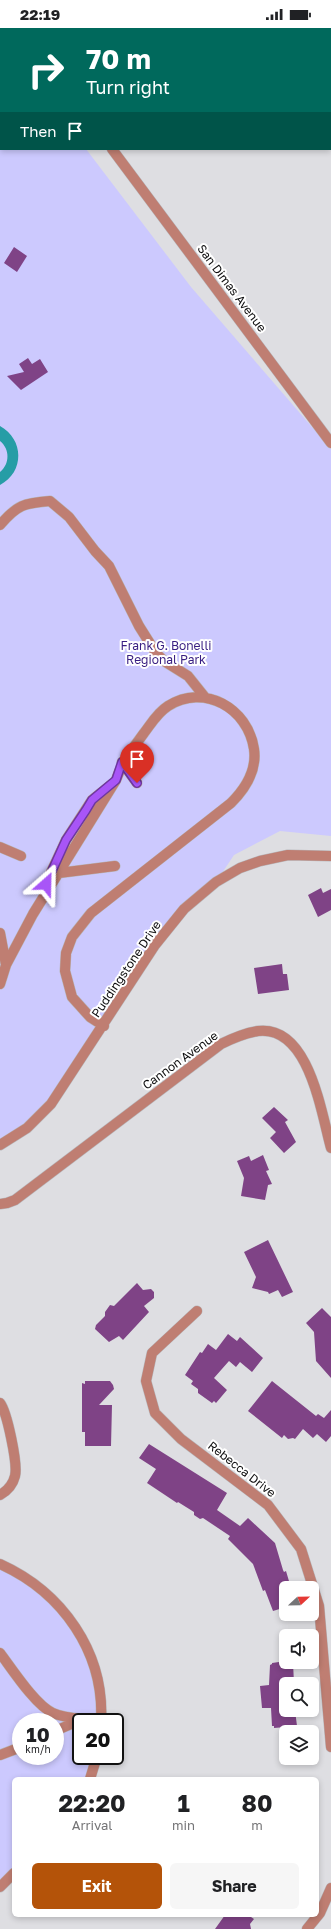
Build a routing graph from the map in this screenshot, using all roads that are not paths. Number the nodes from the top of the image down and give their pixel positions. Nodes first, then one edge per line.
1 (113, 150) edge
2 (331, 443) edge
3 (0, 525) edge
4 (204, 696) junction
5 (122, 762) junction
6 (116, 780) junction
7 (137, 783) dead end
8 (0, 847) edge
9 (21, 856) dead end
10 (331, 856) edge
11 (115, 866) dead end
12 (59, 873) junction
13 (33, 914) junction
14 (0, 934) edge
15 (6, 966) junction
16 (0, 984) edge
17 (104, 1026) junction
18 (0, 1145) edge
19 (331, 1148) edge
20 (0, 1204) edge
21 (197, 1311) dead end
22 (0, 1403) edge
23 (0, 1495) edge
24 (0, 1564) edge
25 (0, 1653) edge
26 (101, 1713) edge
27 (72, 1717) edge
28 (331, 1747) edge
29 (12, 1750) edge
30 (0, 1755) edge
31 (94, 1765) edge
32 (91, 1777) edge
33 (12, 1875) edge
34 (0, 1886) edge
35 (331, 1888) edge
36 (319, 1915) edge
37 (317, 1917) edge
38 (307, 1929) edge

1 - 2 street, San Dimas Avenue
3 - 4 street
4 - 5 street
4 - 17 street
5 - 6 street
5 - 7 street
6 - 12 street
6 - 13 street
8 - 9 street
10 - 17 street, Puddingstone Drive
11 - 12 street
12 - 13 street
13 - 15 street
14 - 15 street
15 - 16 street
17 - 18 street, Puddingstone Drive
19 - 20 street, Cannon Avenue
21 - 28 street, Rebecca Drive
22 - 23 street
24 - 26 street
25 - 27 street
29 - 30 street
31 - 32 street
33 - 34 street
35 - 36 street
37 - 38 street

